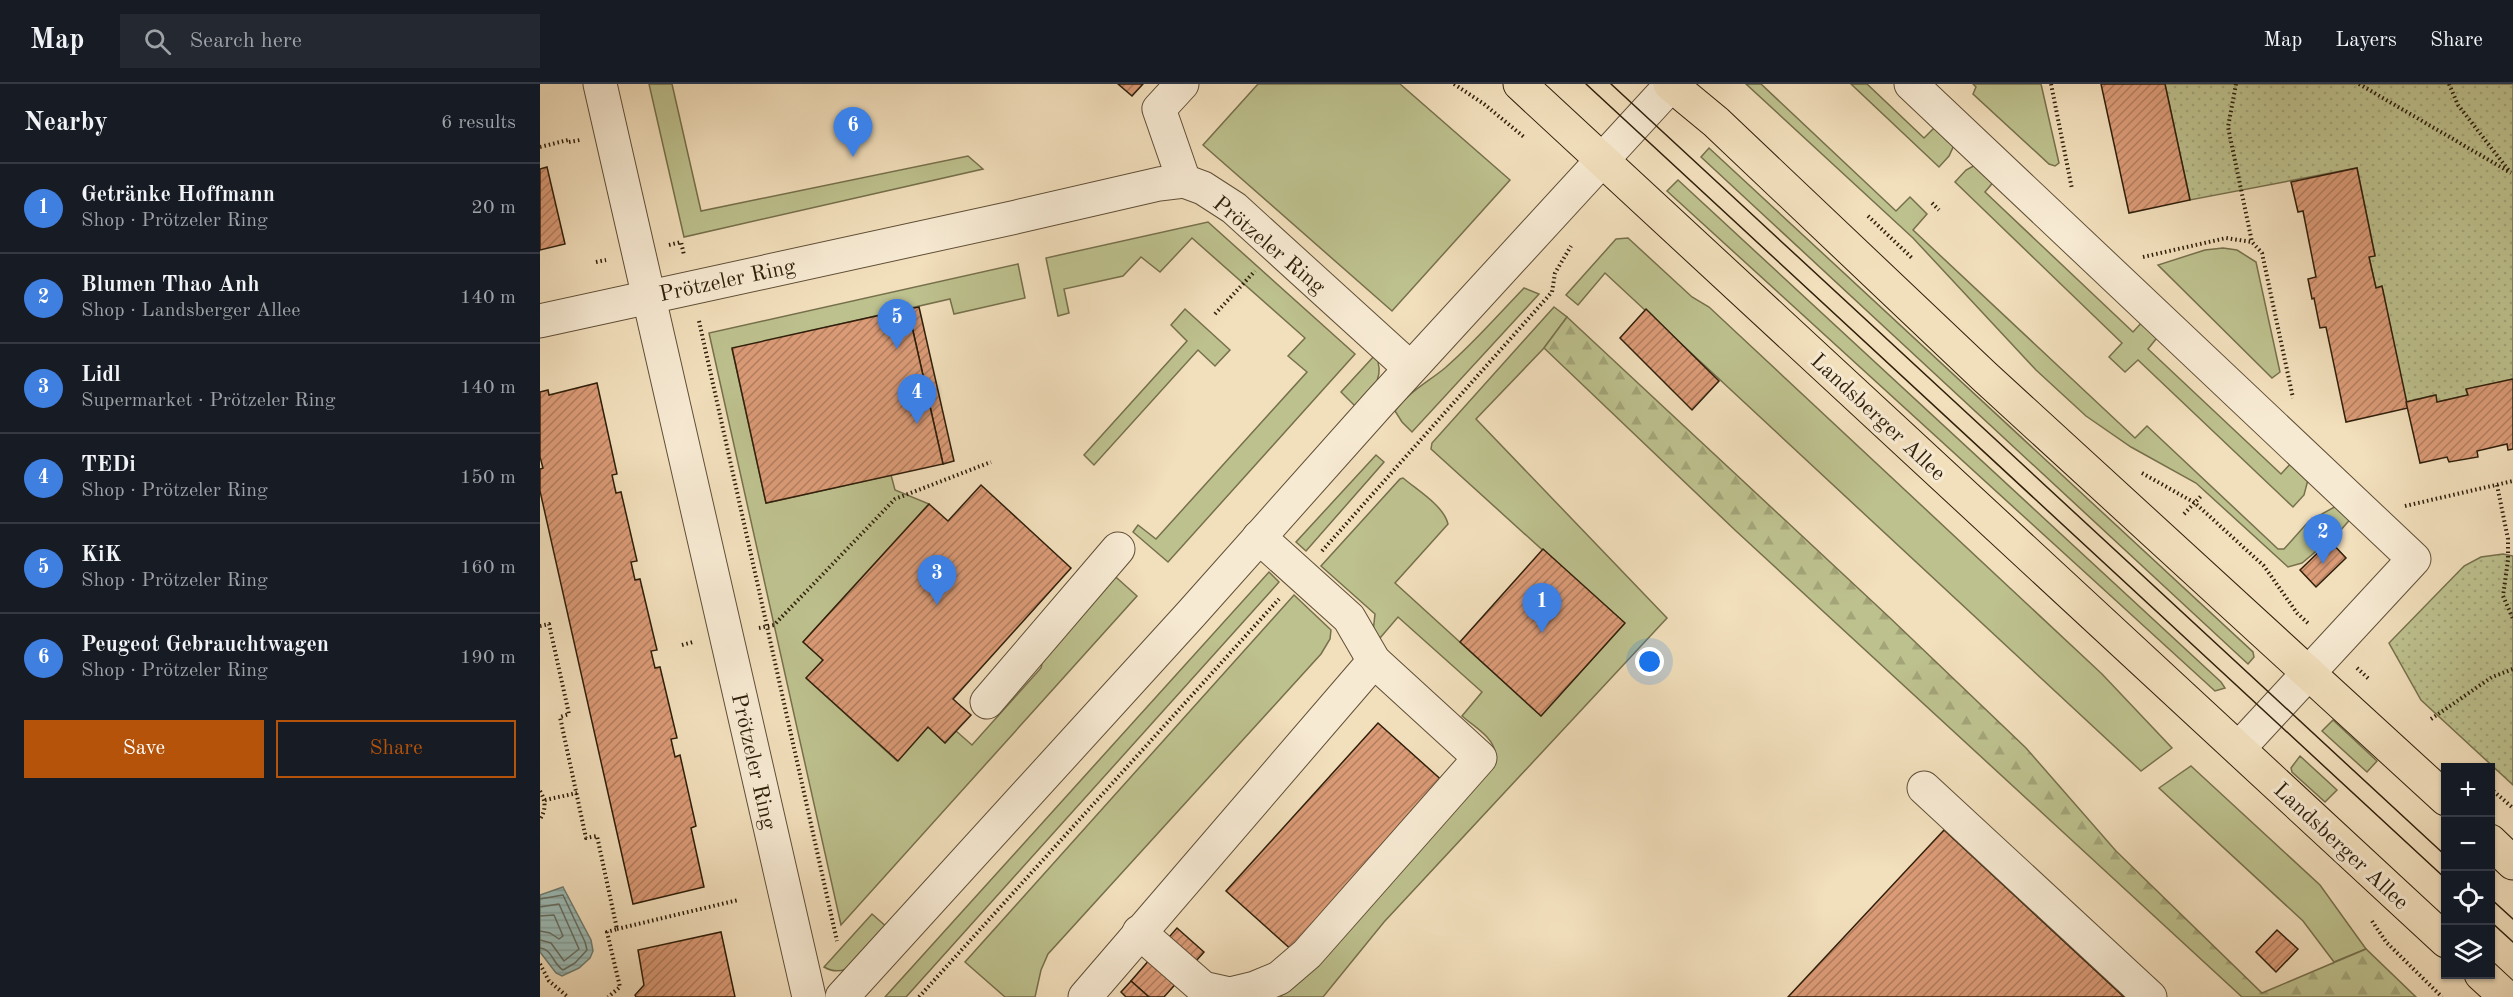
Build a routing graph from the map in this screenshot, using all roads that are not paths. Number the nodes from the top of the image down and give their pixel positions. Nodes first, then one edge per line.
1 (600, 84) edge
2 (1182, 84) edge
3 (1520, 84) edge
4 (1911, 84) edge
5 (1671, 85) edge
6 (1603, 160) junction
7 (1184, 181) junction
8 (648, 296) junction
9 (540, 321) edge
10 (1410, 368) junction
11 (1259, 537) junction
12 (1118, 549) dead end
13 (1374, 661) junction
14 (2308, 672) junction
15 (987, 702) dead end
16 (2238, 748) junction
17 (1924, 788) dead end
18 (2441, 795) edge
19 (2495, 846) edge
20 (2513, 862) edge
21 (1139, 932) junction
22 (2441, 937) edge
23 (2486, 979) edge
24 (809, 997) edge
25 (843, 997) edge
26 (1085, 997) edge
27 (2150, 997) edge
28 (2506, 997) edge

1 - 8 street
2 - 7 street
3 - 6 main road, Landsberger Allee
4 - 14 street
5 - 6 street
5 - 14 main road
6 - 10 street
6 - 16 main road, Landsberger Allee
7 - 8 street, Prötzeler Ring
7 - 10 street, Prötzeler Ring
8 - 9 street
8 - 24 street, Prötzeler Ring
10 - 11 street
11 - 13 street
11 - 25 street
12 - 15 street
13 - 21 street
13 - 21 street
14 - 16 street
14 - 18 main road
16 - 22 main road, Landsberger Allee
17 - 27 street
19 - 20 main road
21 - 26 street
23 - 28 main road

